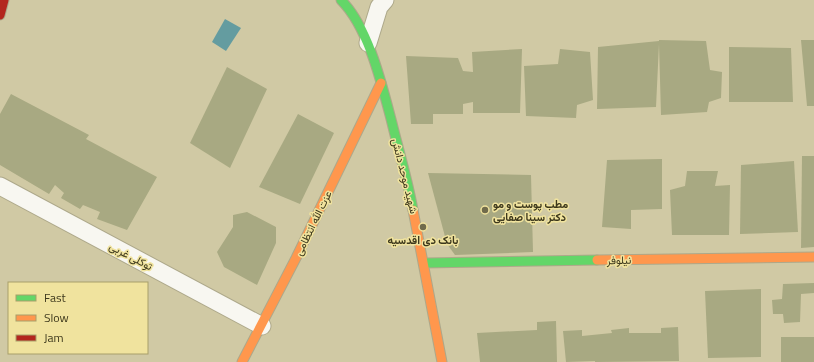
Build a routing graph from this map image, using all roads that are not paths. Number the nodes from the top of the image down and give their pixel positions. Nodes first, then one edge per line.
1 (4, 0) edge
2 (341, 0) edge
3 (385, 0) edge
4 (0, 15) edge
5 (368, 43) junction
6 (381, 83) junction
7 (0, 186) edge
8 (814, 257) edge
9 (424, 263) junction
10 (262, 326) junction
11 (242, 362) edge
12 (442, 362) edge

1 - 4 street
2 - 5 street, شهید موحد دانش
3 - 5 street
5 - 6 street, شهید موحد دانش
6 - 9 street, شهید موحد دانش
6 - 10 street, عزت الله انتظامی
7 - 10 street, توکلی غربی
8 - 9 street, نیلوفر
9 - 12 street, شهید موحد دانش
10 - 11 street, عزت الله انتظامی

